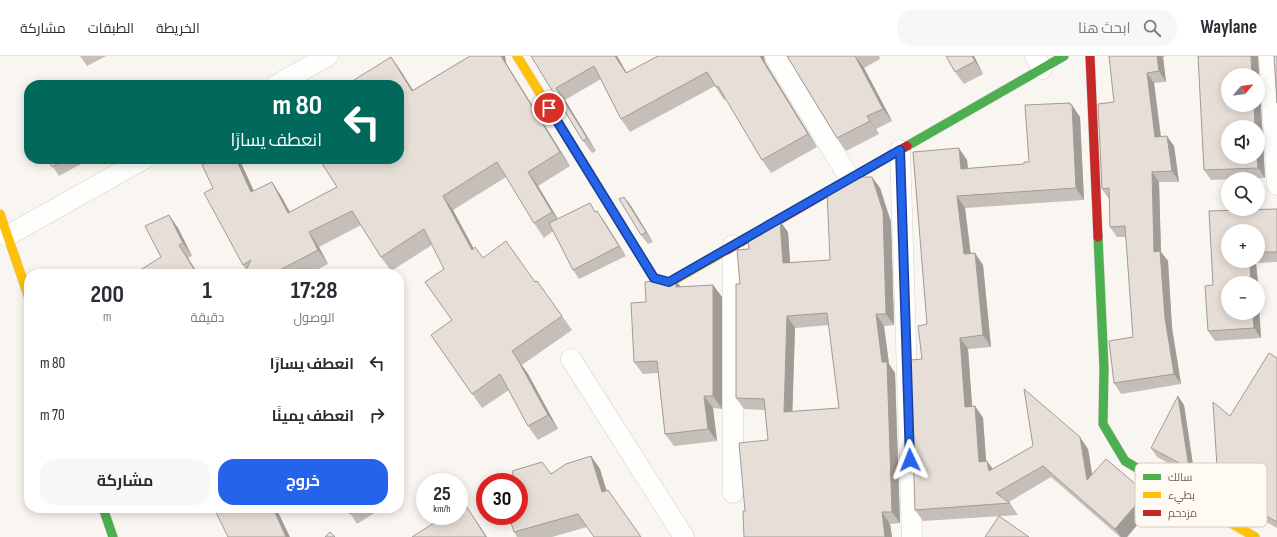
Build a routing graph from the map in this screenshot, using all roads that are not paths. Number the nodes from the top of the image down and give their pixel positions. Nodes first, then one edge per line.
1 (328, 56) edge
2 (517, 56) edge
3 (775, 56) edge
4 (1064, 56) edge
5 (1090, 56) edge
6 (1269, 56) edge
7 (1038, 62) edge
8 (285, 80) edge
9 (900, 150) junction
10 (135, 164) edge
11 (850, 178) junction
12 (1277, 185) edge
13 (0, 214) edge
14 (7, 236) junction
15 (734, 245) junction
16 (24, 284) edge
17 (571, 359) dead end
18 (1135, 467) edge
19 (733, 493) dead end
20 (105, 513) edge
21 (1237, 527) edge
22 (113, 537) edge
23 (684, 537) edge
24 (912, 537) edge
25 (1254, 537) edge

1 - 8 street
2 - 15 street
3 - 11 street
4 - 7 street
5 - 18 street
6 - 12 street
7 - 9 street
9 - 11 street
9 - 24 street
10 - 14 street
11 - 15 street
13 - 14 street
14 - 16 street
15 - 19 street
17 - 23 street
20 - 22 street
21 - 25 street

